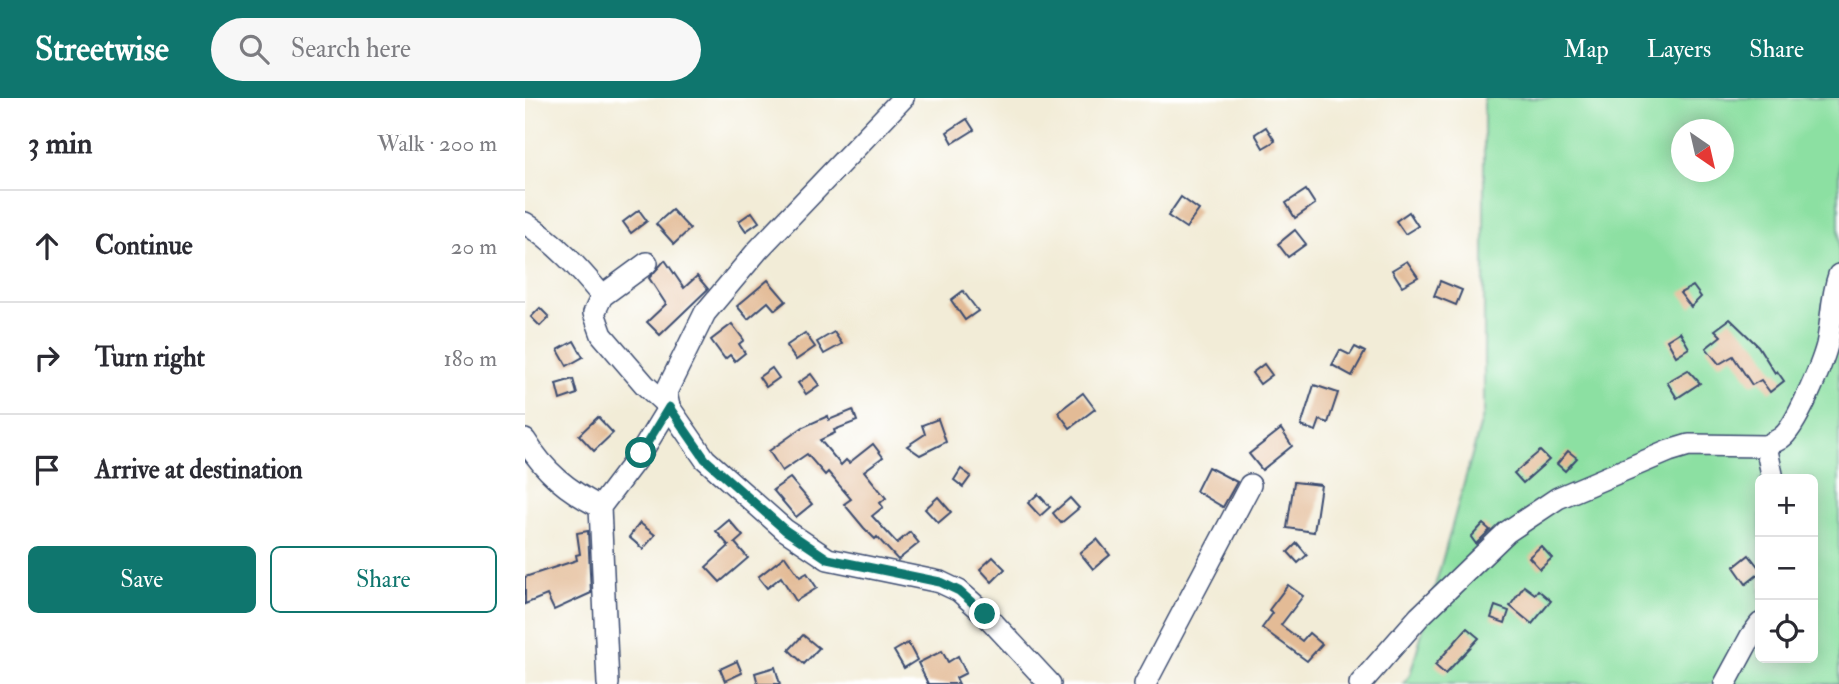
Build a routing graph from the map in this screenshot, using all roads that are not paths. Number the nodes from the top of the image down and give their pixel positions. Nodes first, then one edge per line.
1 (903, 98) edge
2 (525, 223) edge
3 (647, 263) dead end
4 (1839, 275) edge
5 (602, 296) junction
6 (669, 407) junction
7 (1766, 446) junction
8 (528, 453) edge
9 (1772, 474) edge
10 (1250, 485) dead end
11 (600, 507) junction
12 (1755, 631) edge
13 (608, 684) edge
14 (1050, 684) edge
15 (1145, 684) edge
16 (1360, 684) edge
17 (1725, 684) edge

1 - 6 street
2 - 5 street
3 - 5 street
4 - 7 street
5 - 6 street
6 - 11 street
6 - 14 street
7 - 9 street
7 - 16 street
8 - 11 street
10 - 15 street
11 - 13 street
12 - 17 street

